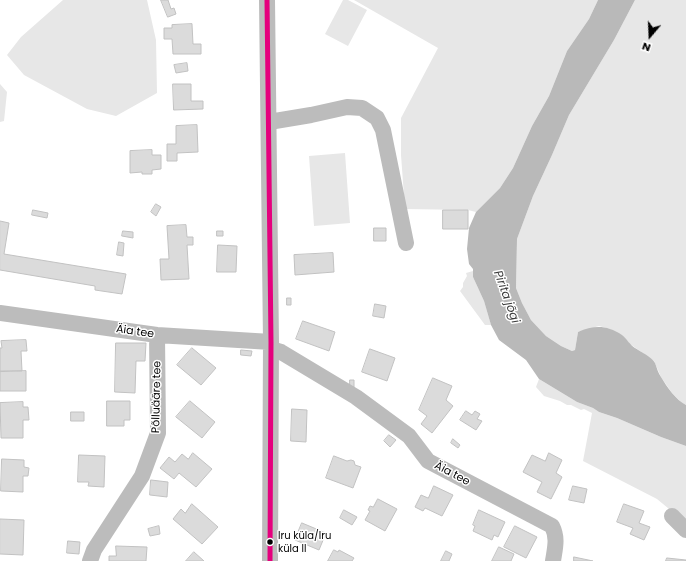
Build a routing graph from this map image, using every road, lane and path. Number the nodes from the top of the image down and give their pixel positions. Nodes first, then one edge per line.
1 (267, 0) edge
2 (269, 122) junction
3 (406, 243) dead end
4 (0, 313) edge
5 (157, 335) junction
6 (271, 346) junction
7 (672, 516) dead end
8 (686, 530) edge
9 (90, 561) edge
10 (270, 561) edge
11 (553, 561) edge

1 - 2 street
2 - 3 street
2 - 6 street
4 - 5 street, Äia tee
5 - 6 street, Äia tee
5 - 9 street, Põlluääre tee
6 - 10 street
6 - 11 street, Äia tee
7 - 8 street

